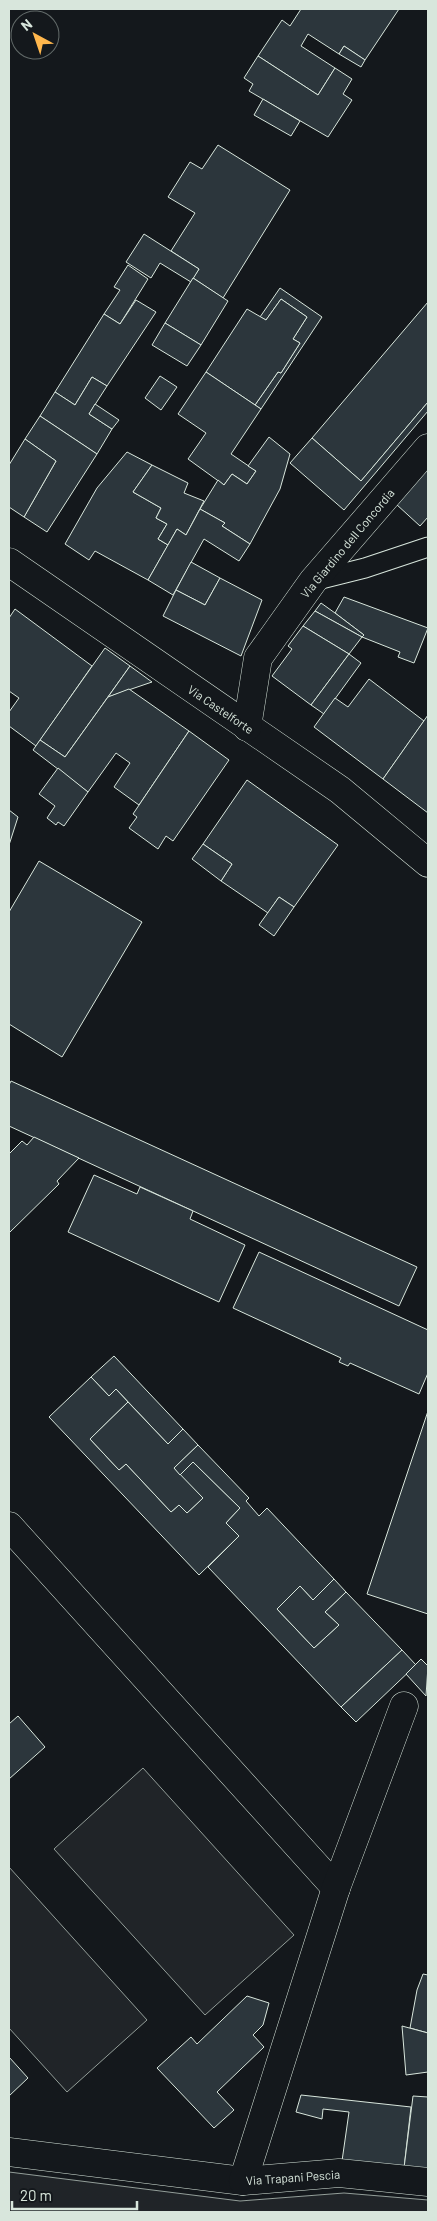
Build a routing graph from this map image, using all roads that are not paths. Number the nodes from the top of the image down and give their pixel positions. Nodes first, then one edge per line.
1 (428, 448) edge
2 (428, 547) edge
3 (9, 562) edge
4 (313, 581) junction
5 (247, 727) junction
6 (428, 863) edge
7 (9, 1526) edge
8 (404, 1706) dead end
9 (336, 1888) junction
10 (9, 2152) edge
11 (243, 2181) junction
12 (428, 2182) edge

1 - 4 street, Via Giardino dell Concordia
2 - 4 lane
3 - 5 street, Via Castelforte
4 - 5 street, Via Giardino dell Concordia
5 - 6 street, Via Castelforte
7 - 9 street
8 - 9 street
9 - 11 street
10 - 11 street, Via Trapani Pescia
11 - 12 street, Via Trapani Pescia

